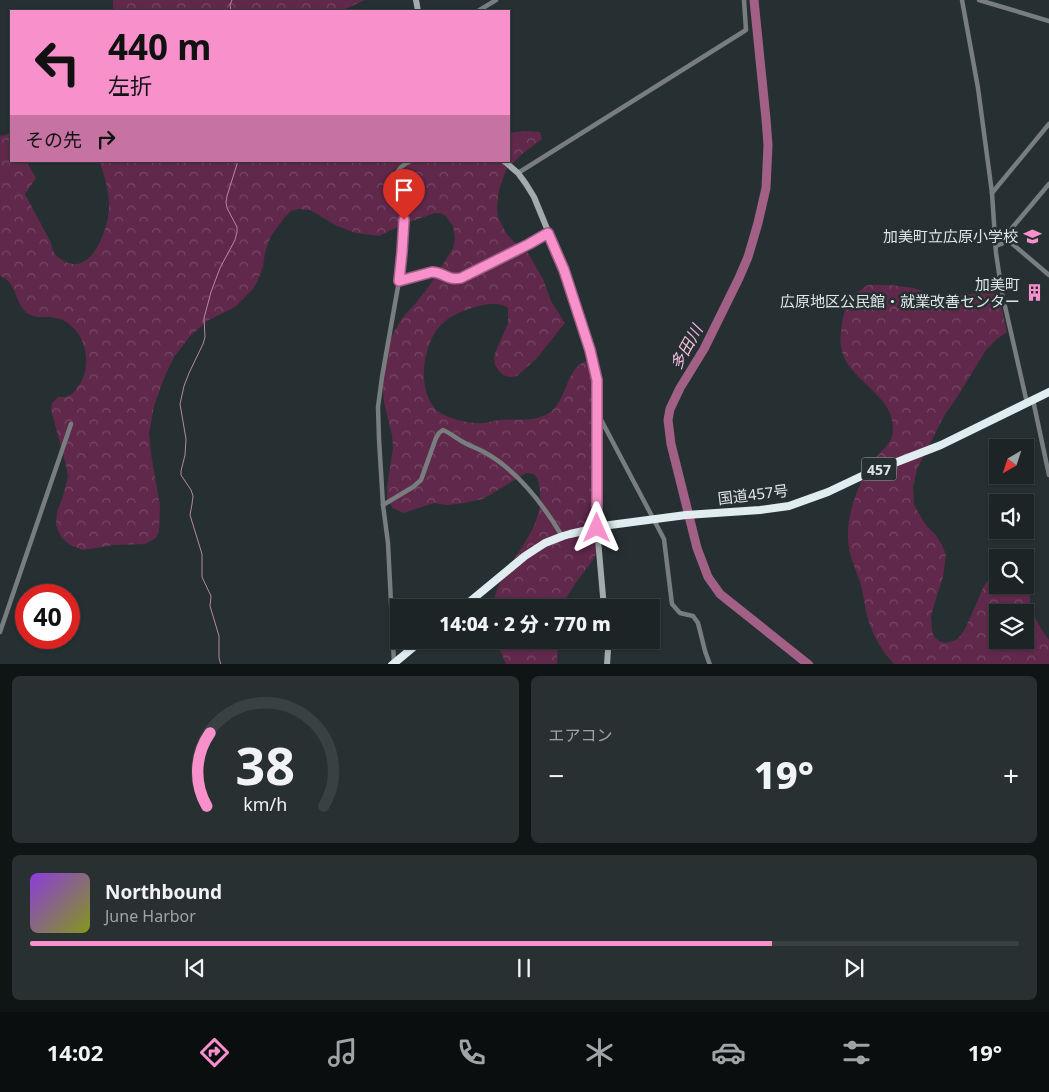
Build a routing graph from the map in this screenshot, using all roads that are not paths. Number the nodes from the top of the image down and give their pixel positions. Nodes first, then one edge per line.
1 (496, 0) edge
2 (744, 0) edge
3 (962, 0) edge
4 (979, 0) edge
5 (480, 10) edge
6 (1049, 21) edge
7 (1049, 124) edge
8 (408, 162) edge
9 (505, 162) edge
10 (518, 173) junction
11 (1049, 184) edge
12 (992, 193) junction
13 (548, 233) junction
14 (1009, 241) junction
15 (996, 246) junction
16 (1049, 275) edge
17 (399, 281) junction
18 (1049, 392) edge
19 (1030, 401) junction
20 (597, 411) junction
21 (71, 424) dead end
22 (1049, 476) edge
23 (383, 505) junction
24 (654, 519) junction
25 (597, 528) junction
26 (563, 536) junction
27 (473, 599) edge
28 (603, 599) edge
29 (0, 632) edge
30 (411, 649) edge
31 (608, 649) edge
32 (393, 664) edge
33 (607, 664) edge
34 (710, 664) edge

1 - 5 street
2 - 10 street
3 - 12 street
4 - 6 street
7 - 12 street
8 - 17 street
9 - 10 street
10 - 13 street
11 - 14 street
12 - 15 street
13 - 17 street
13 - 20 street
14 - 15 street
14 - 16 street
15 - 19 street
17 - 23 street
18 - 19 highway, 国道457号 / 457
19 - 22 street
19 - 24 highway, 国道457号 / 457
20 - 24 street
20 - 25 street
21 - 29 street
23 - 26 street
23 - 32 street
24 - 25 highway, 国道457号 / 457
24 - 34 street
25 - 26 highway, 国道457号 / 457
25 - 28 street
26 - 27 highway, 国道457号 / 457
30 - 32 highway
31 - 33 street

